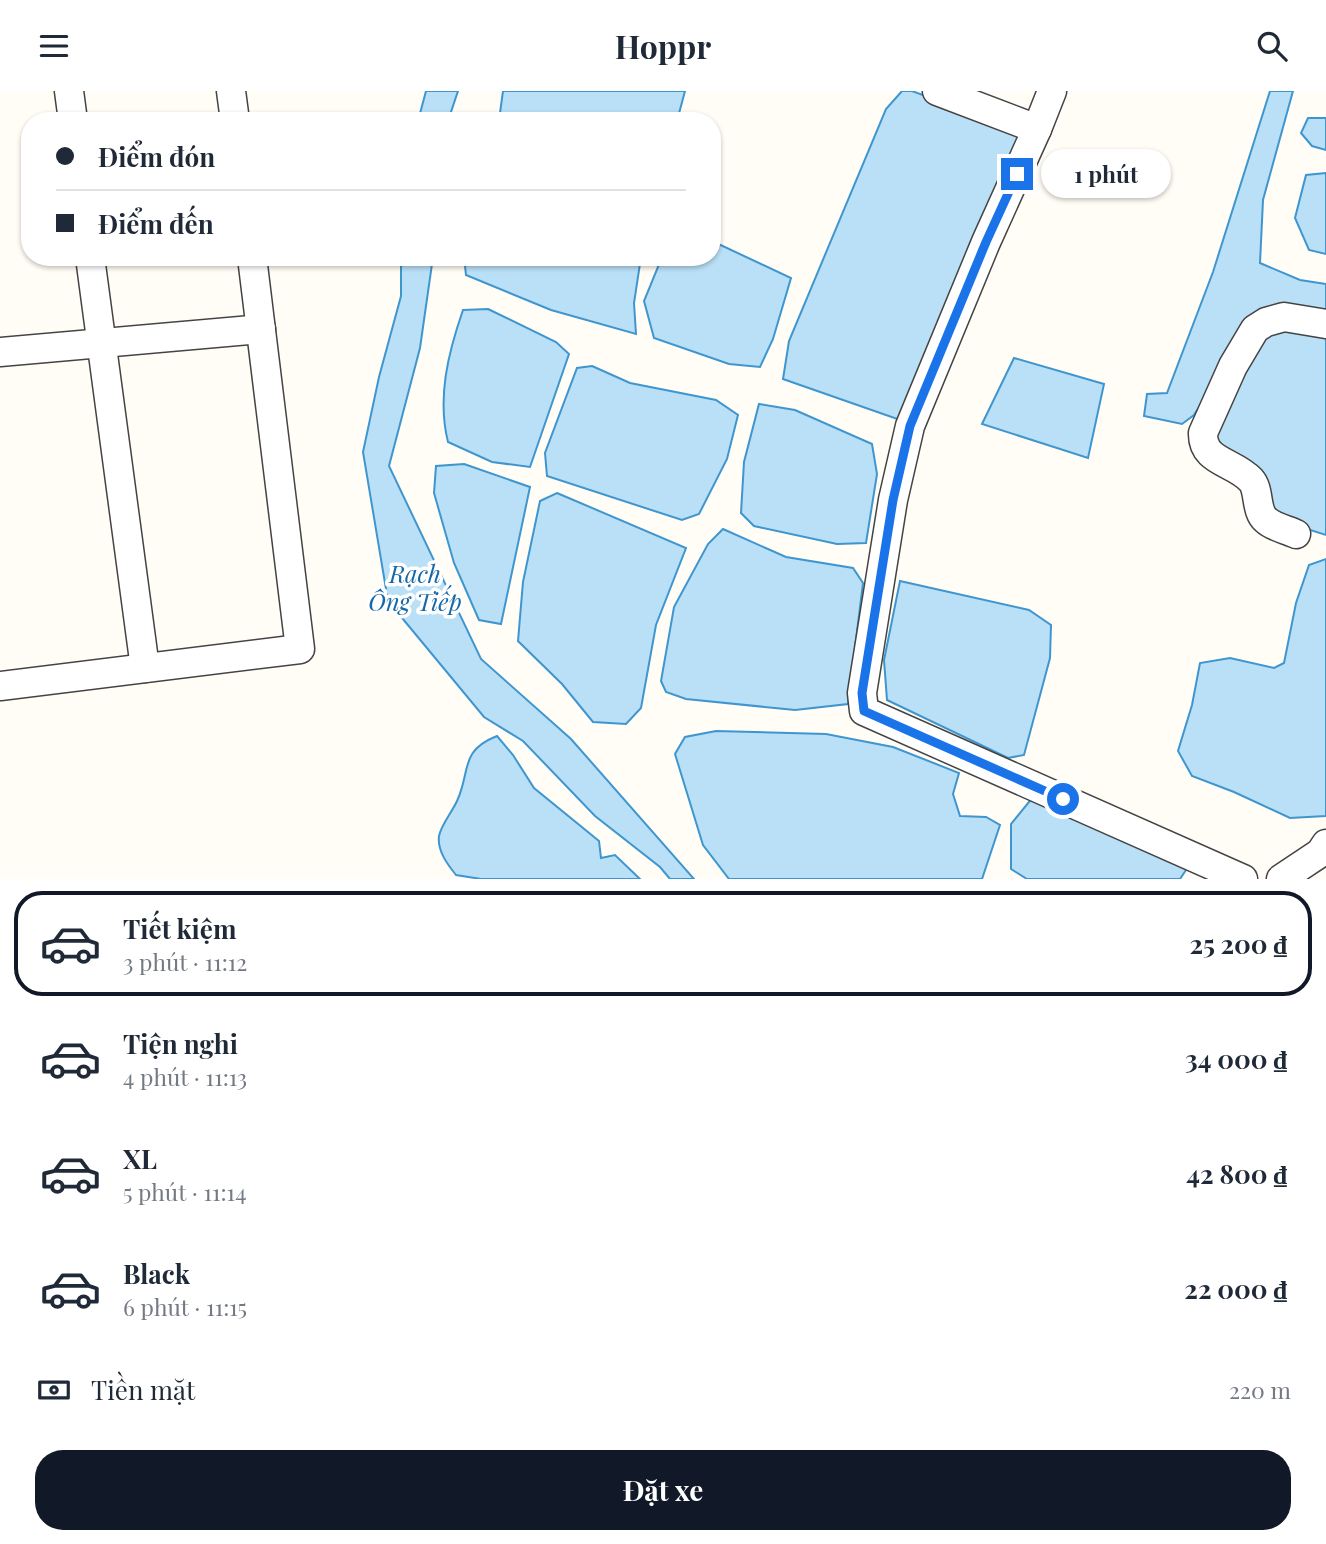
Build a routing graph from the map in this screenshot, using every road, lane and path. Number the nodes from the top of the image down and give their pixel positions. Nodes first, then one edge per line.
1 (69, 91) edge
2 (232, 91) edge
3 (937, 91) edge
4 (1052, 91) edge
5 (72, 112) edge
6 (234, 112) edge
7 (1037, 129) junction
8 (91, 266) edge
9 (253, 266) edge
10 (1326, 324) edge
11 (261, 329) junction
12 (101, 342) junction
13 (0, 352) edge
14 (1297, 534) dead end
15 (145, 668) junction
16 (0, 685) edge
17 (1326, 844) edge
18 (1201, 871) edge
19 (1243, 879) edge
20 (1281, 879) edge

1 - 5 street
2 - 6 street
3 - 7 street
4 - 7 street
7 - 18 street
8 - 12 street
9 - 11 street
10 - 14 street
11 - 12 street
11 - 15 street
12 - 13 street
12 - 15 street
15 - 16 street
17 - 20 street
18 - 19 street

